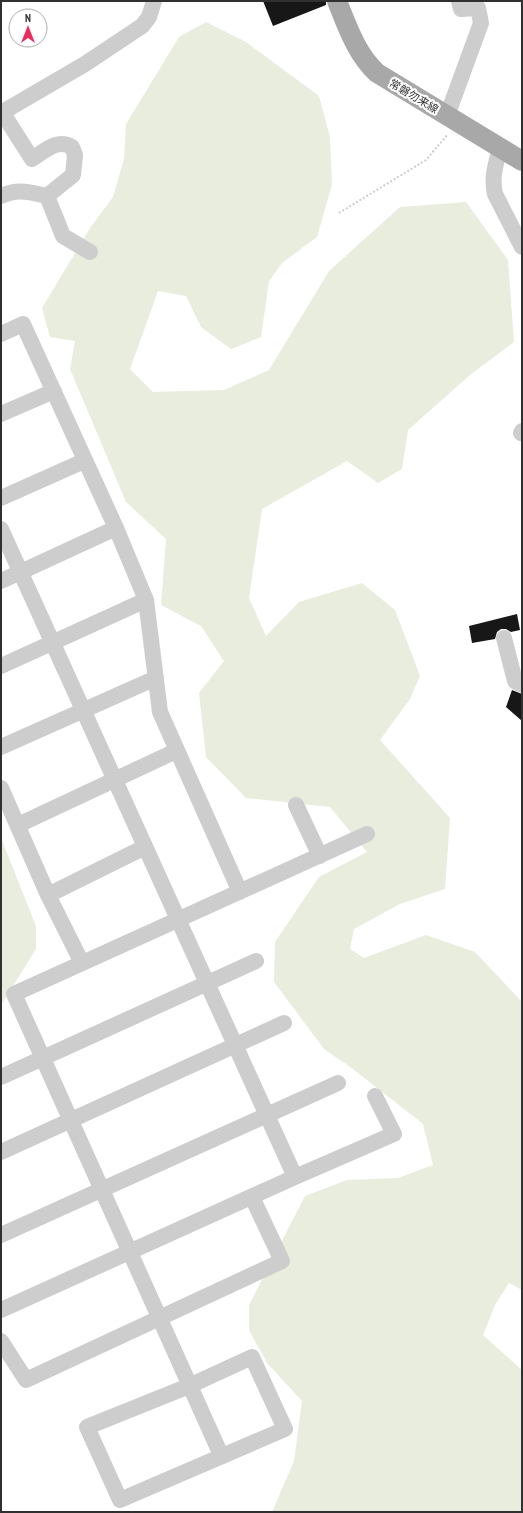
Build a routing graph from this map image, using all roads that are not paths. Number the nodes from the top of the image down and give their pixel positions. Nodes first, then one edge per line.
1 (154, 1) edge
2 (337, 1) edge
3 (459, 1) edge
4 (2, 113) edge
5 (452, 119) junction
6 (500, 148) junction
7 (522, 161) edge
8 (1, 196) edge
9 (47, 196) junction
10 (522, 247) edge
11 (90, 252) dead end
12 (1, 334) edge
13 (54, 390) junction
14 (1, 414) edge
15 (84, 461) junction
16 (1, 498) edge
17 (116, 528) junction
18 (1, 529) edge
19 (20, 572) junction
20 (1, 580) edge
21 (146, 600) junction
22 (504, 638) dead end
23 (52, 642) junction
24 (1, 666) edge
25 (156, 678) junction
26 (522, 685) edge
27 (83, 710) junction
28 (1, 747) edge
29 (176, 751) junction
30 (115, 780) junction
31 (1, 788) edge
32 (296, 805) dead end
33 (18, 825) junction
34 (367, 834) dead end
35 (146, 847) junction
36 (320, 856) junction
37 (240, 892) junction
38 (48, 895) junction
39 (179, 921) junction
40 (256, 961) dead end
41 (82, 963) junction
42 (207, 983) junction
43 (284, 1023) dead end
44 (235, 1045) junction
45 (42, 1058) junction
46 (1, 1077) edge
47 (338, 1083) dead end
48 (375, 1096) dead end
49 (267, 1115) junction
50 (71, 1120) junction
51 (1, 1152) edge
52 (295, 1177) junction
53 (101, 1190) junction
54 (252, 1197) junction
55 (1, 1235) edge
56 (129, 1252) junction
57 (1, 1310) edge
58 (160, 1318) junction
59 (1, 1341) edge
60 (189, 1386) junction
61 (221, 1455) junction

1 - 4 street
2 - 5 main road, 常磐勿来線
3 - 5 street
4 - 9 street
5 - 6 main road, 常磐勿来線
6 - 7 main road, 常磐勿来線
6 - 10 street
8 - 9 street
9 - 11 street
12 - 13 street
13 - 14 street
13 - 15 street
15 - 16 street
15 - 17 street
17 - 19 street
17 - 21 street
18 - 19 street
19 - 20 street
19 - 23 street
21 - 23 street
21 - 25 street
22 - 26 street
23 - 24 street
23 - 27 street
25 - 27 street
25 - 29 street
27 - 28 street
27 - 30 street
29 - 30 street
29 - 37 street
30 - 33 street
30 - 35 street
31 - 33 street
32 - 36 street
33 - 38 street
34 - 36 street
35 - 38 street
35 - 39 street
36 - 37 street
37 - 39 street
38 - 41 street
39 - 41 street
39 - 42 street
40 - 42 street
41 - 45 street
42 - 44 street
42 - 45 street
43 - 44 street
44 - 49 street
44 - 50 street
45 - 46 street
45 - 50 street
47 - 49 street
48 - 52 street
49 - 52 street
49 - 53 street
50 - 51 street
50 - 53 street
52 - 54 street
53 - 55 street
53 - 56 street
54 - 56 street
54 - 58 street
56 - 57 street
56 - 58 street
58 - 59 street
58 - 60 street
60 - 61 street
60 - 61 street
60 - 61 street

